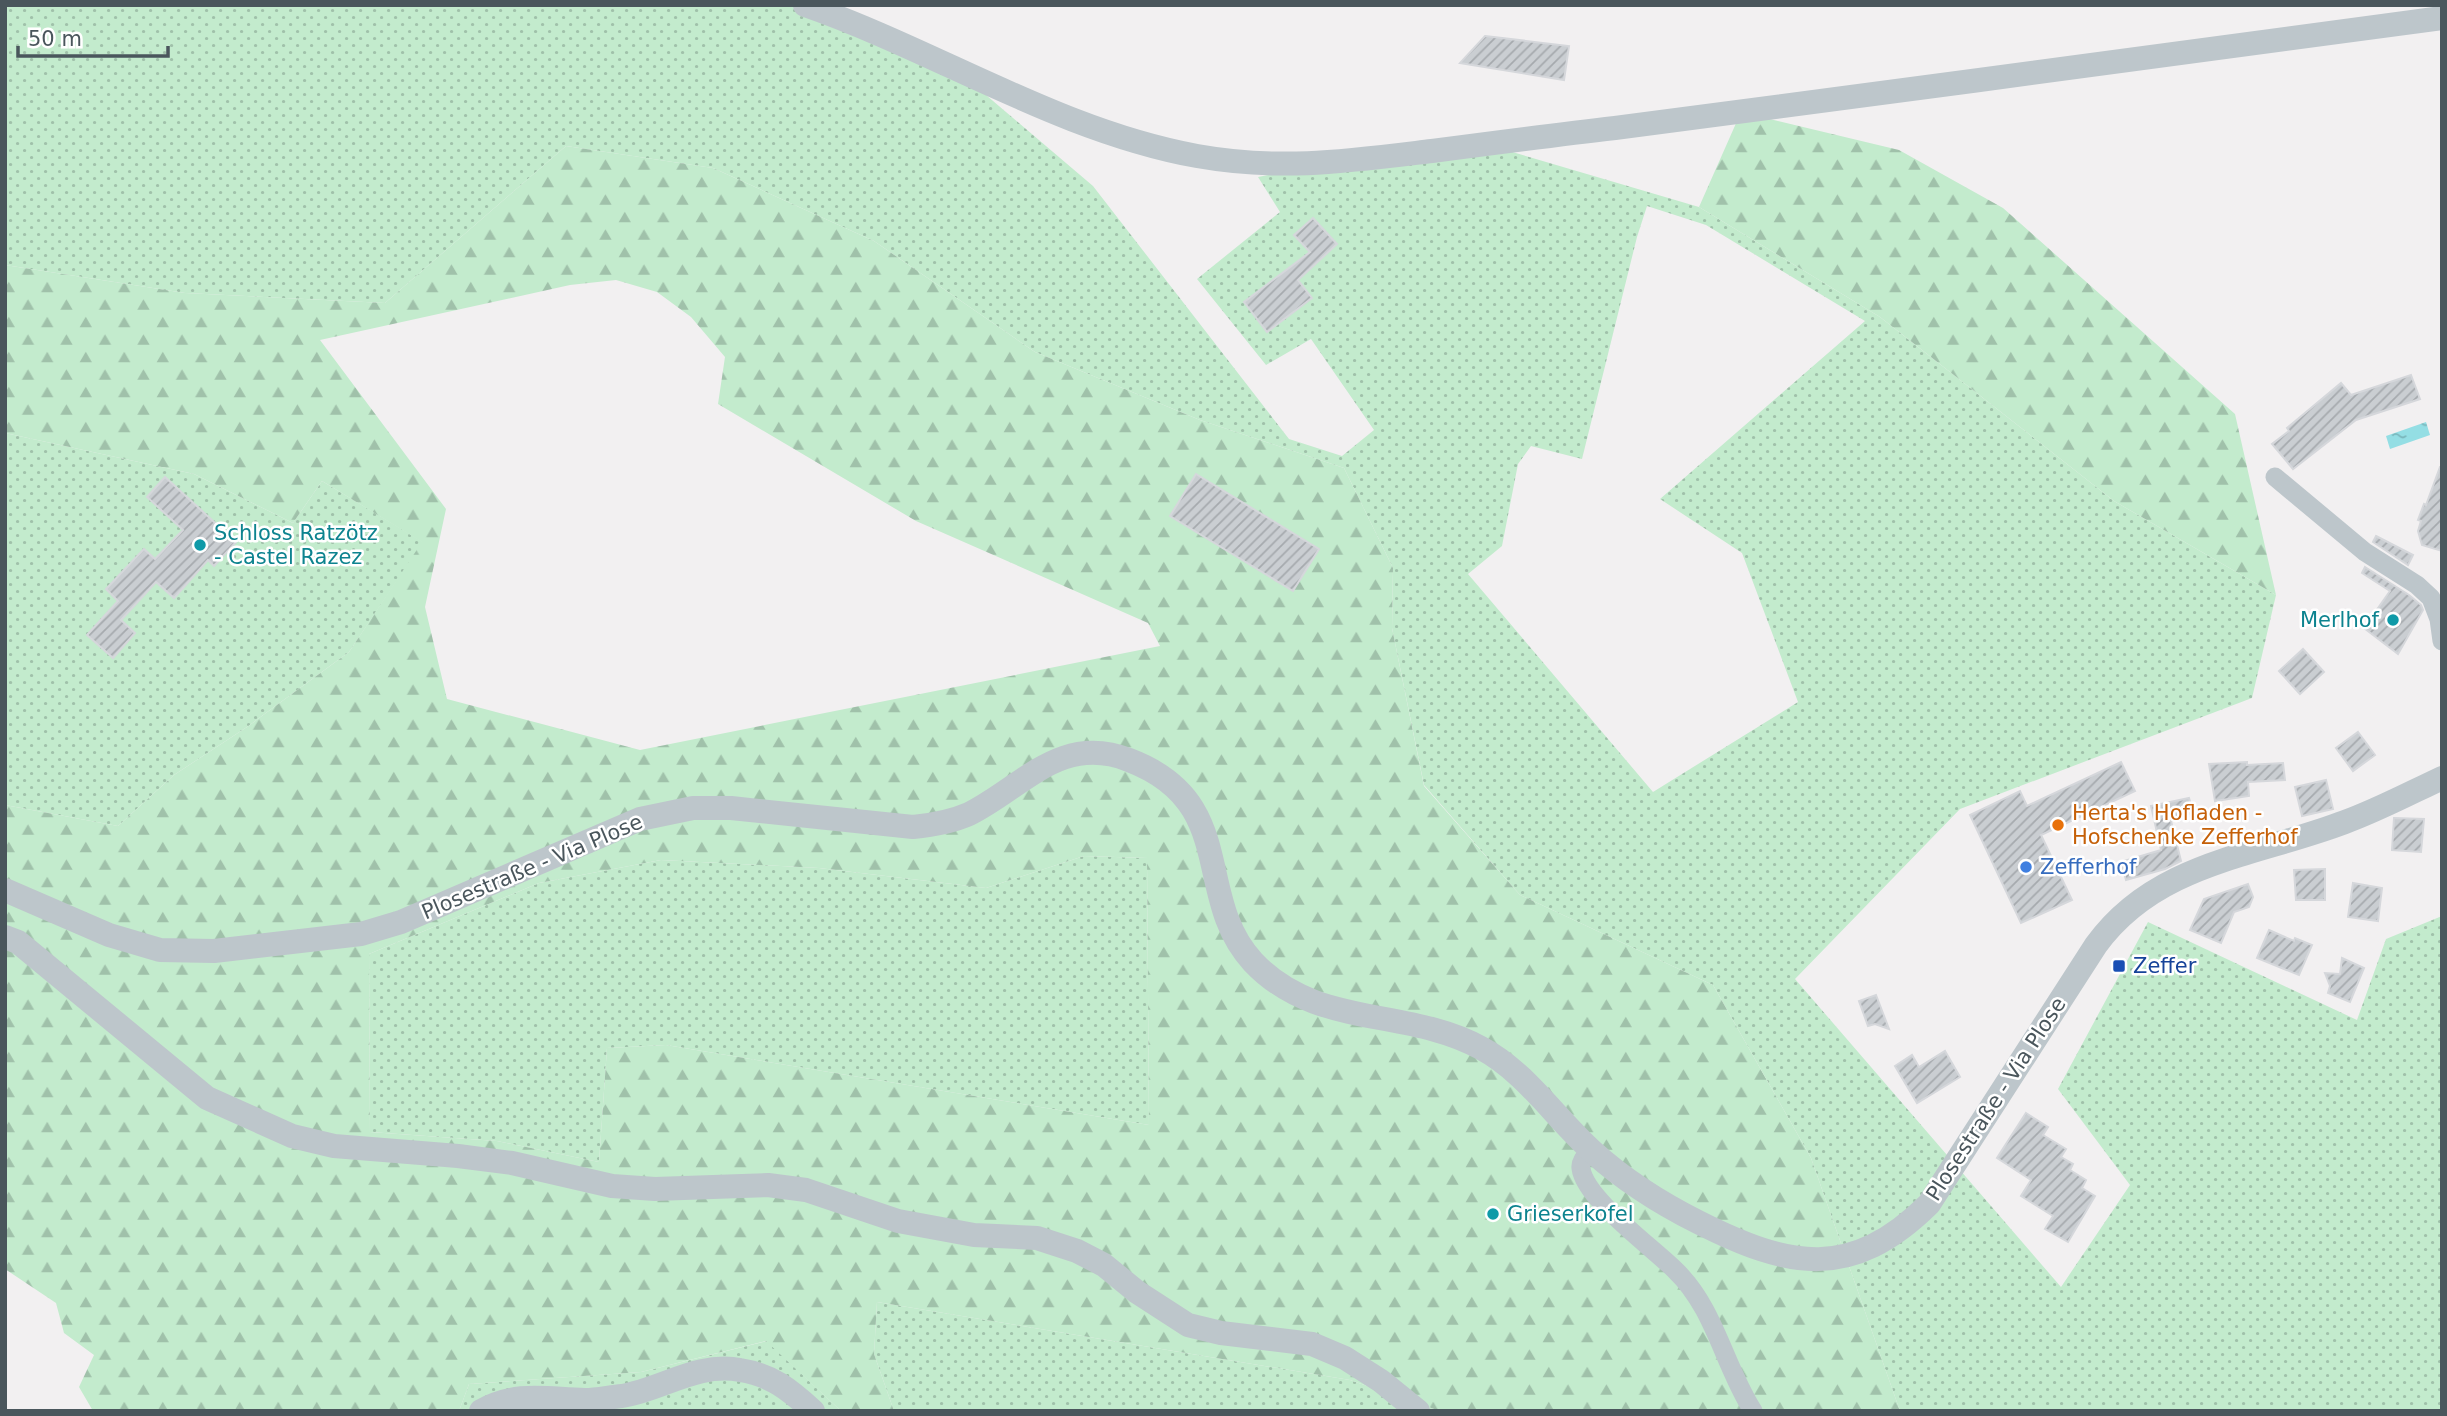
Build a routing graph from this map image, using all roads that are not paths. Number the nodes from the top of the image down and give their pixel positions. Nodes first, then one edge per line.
1 (806, 5) edge
2 (2442, 18) edge
3 (2275, 477) dead end
4 (2442, 592) edge
5 (2439, 619) junction
6 (2442, 641) edge
7 (2442, 778) edge
8 (5, 890) edge
9 (5, 937) edge
10 (1591, 1150) junction
11 (481, 1411) edge
12 (813, 1411) edge
13 (1418, 1411) edge
14 (1753, 1411) edge

1 - 2 street
3 - 5 street
4 - 5 street
5 - 6 street
7 - 10 street, Plosestraße - Via Plose
8 - 10 street, Plosestraße - Via Plose
9 - 13 street
10 - 14 street
11 - 12 street

